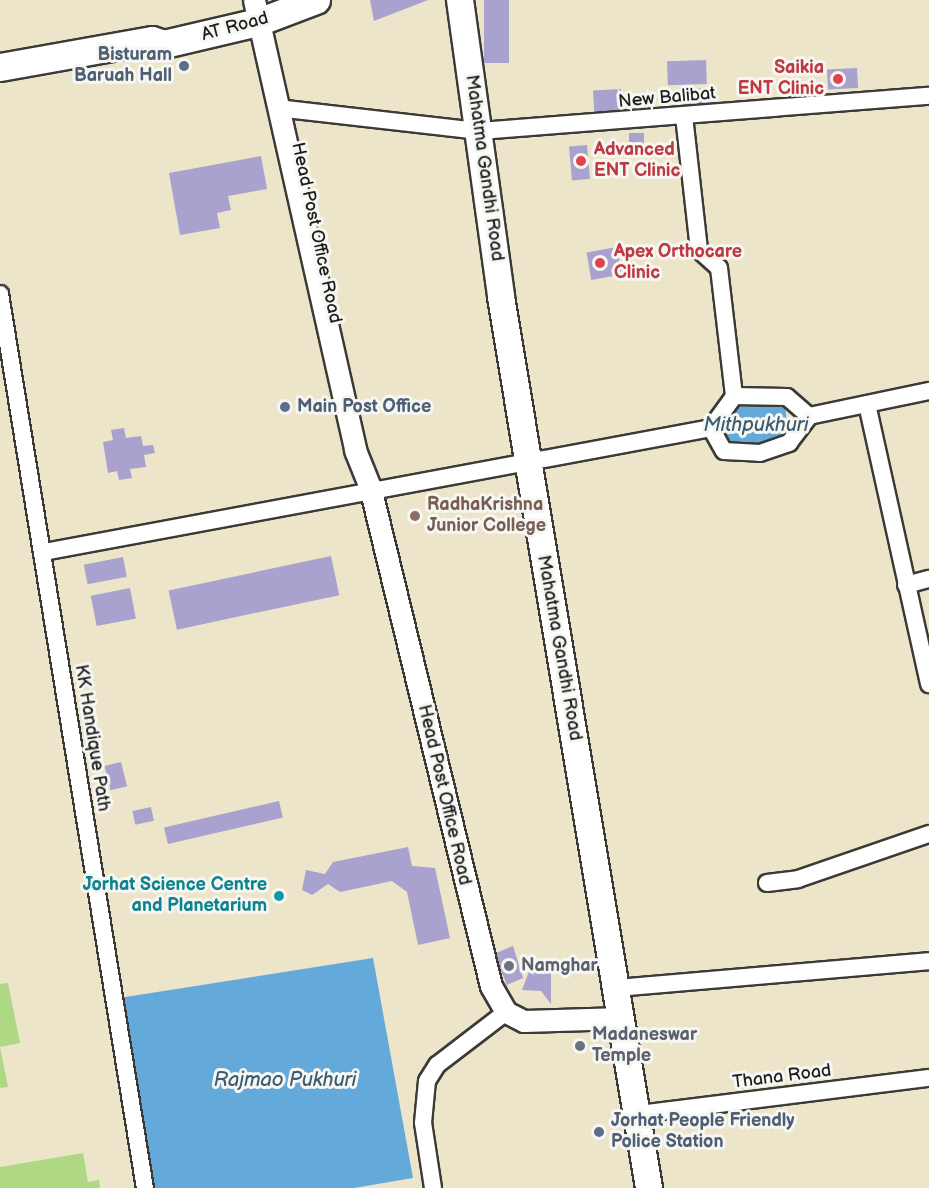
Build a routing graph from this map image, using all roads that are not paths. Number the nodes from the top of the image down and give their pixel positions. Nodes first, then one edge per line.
1 (316, 0) edge
2 (460, 0) edge
3 (263, 8) edge
4 (0, 67) edge
5 (929, 96) edge
6 (282, 109) junction
7 (684, 116) junction
8 (480, 131) junction
9 (0, 294) edge
10 (929, 392) edge
11 (734, 396) junction
12 (867, 404) junction
13 (809, 416) junction
14 (711, 428) junction
15 (529, 462) junction
16 (370, 487) junction
17 (44, 552) junction
18 (929, 579) edge
19 (906, 585) junction
20 (929, 684) edge
21 (929, 834) edge
22 (767, 883) dead end
23 (929, 961) edge
24 (616, 988) junction
25 (506, 1012) junction
26 (622, 1018) junction
27 (929, 1078) edge
28 (639, 1114) junction
29 (145, 1188) edge
30 (433, 1188) edge
31 (649, 1188) edge

1 - 3 highway, AT Road
2 - 8 main road, Mahatma Gandhi Road
3 - 4 highway, AT Road
3 - 6 street, Head Post Office Road
5 - 7 street, New Balibat
6 - 8 street, New Balibat
6 - 16 street, Head Post Office Road
7 - 8 street, New Balibat
7 - 11 street
8 - 15 main road, Mahatma Gandhi Road
9 - 17 street, KK Handique Path
10 - 12 street
11 - 13 street
11 - 14 street
12 - 13 street
12 - 19 street
13 - 14 street
14 - 15 street
15 - 16 street
15 - 24 main road, Mahatma Gandhi Road
16 - 17 street
16 - 25 street, Head Post Office Road
17 - 29 street, KK Handique Path
18 - 19 street
19 - 20 street
21 - 22 street
23 - 24 street
24 - 26 main road, Mahatma Gandhi Road
25 - 26 street
25 - 30 street
26 - 28 main road, Mahatma Gandhi Road
27 - 28 street, Thana Road
28 - 31 main road, Mahatma Gandhi Road

